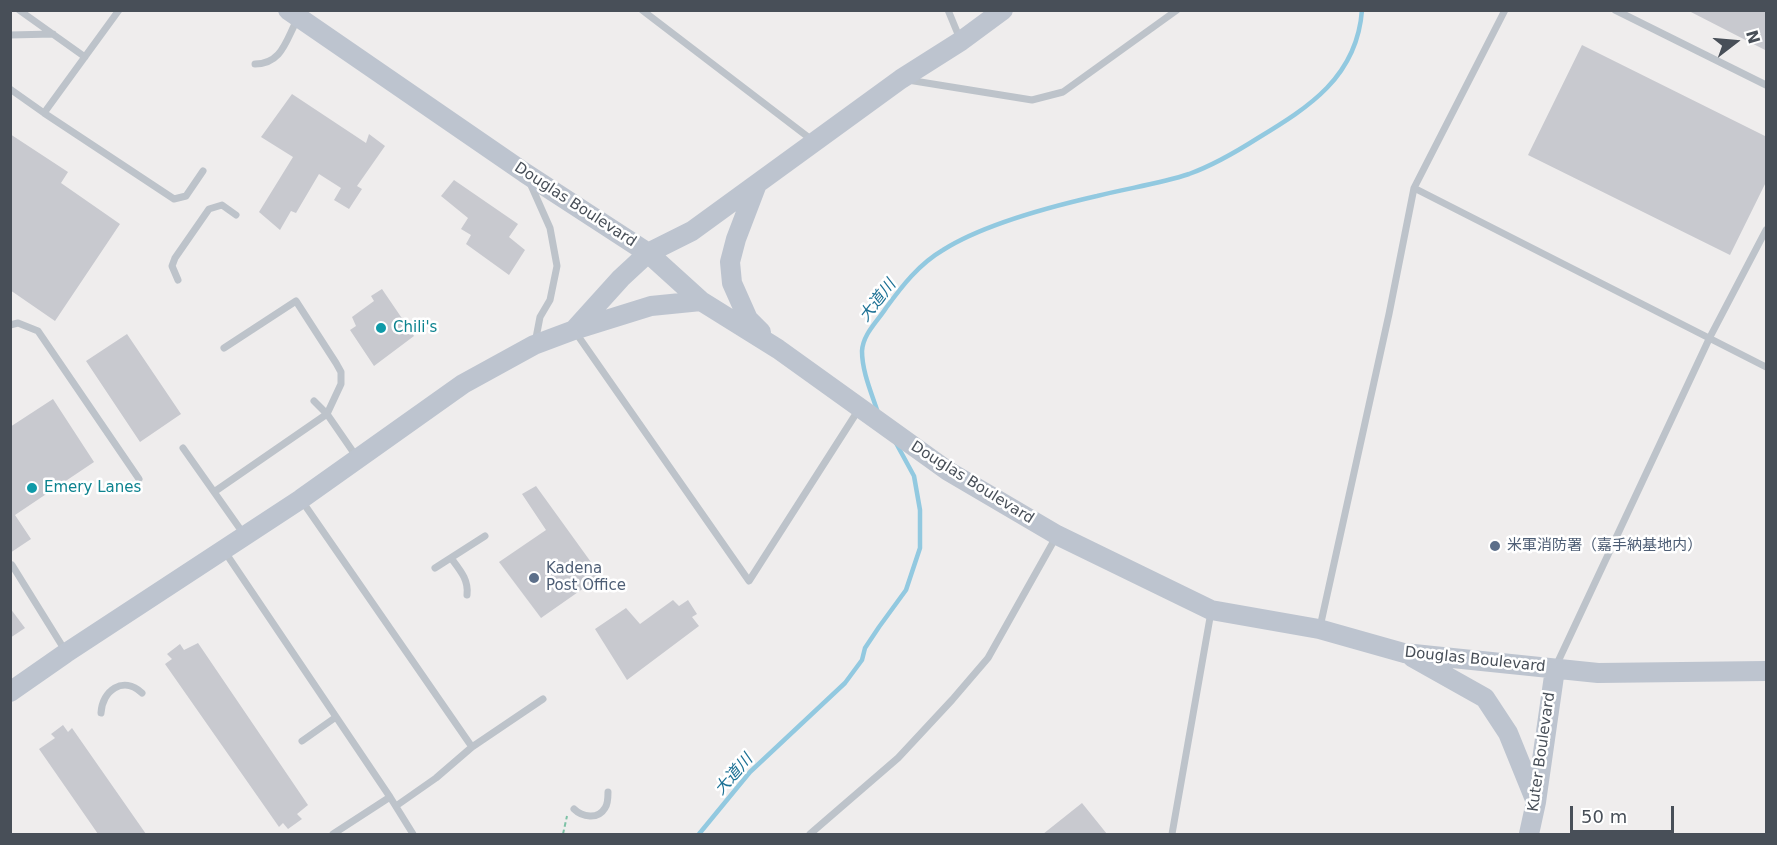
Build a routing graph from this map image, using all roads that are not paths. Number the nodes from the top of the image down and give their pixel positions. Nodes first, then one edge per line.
1 (18, 10) edge
2 (119, 10) edge
3 (642, 10) edge
4 (948, 10) edge
5 (1003, 10) edge
6 (1177, 10) edge
7 (1505, 10) edge
8 (1615, 10) edge
9 (293, 14) edge
10 (53, 34) junction
11 (10, 35) edge
12 (961, 41) junction
13 (85, 57) junction
14 (255, 64) dead end
15 (901, 79) junction
16 (1767, 85) edge
17 (10, 89) edge
18 (44, 113) junction
19 (815, 142) junction
20 (203, 171) dead end
21 (525, 173) junction
22 (757, 184) junction
23 (1414, 188) junction
24 (236, 215) dead end
25 (1767, 230) edge
26 (648, 253) junction
27 (178, 280) dead end
28 (701, 301) junction
29 (10, 325) edge
30 (574, 330) junction
31 (1710, 337) junction
32 (534, 345) junction
33 (224, 348) dead end
34 (778, 349) junction
35 (1767, 367) edge
36 (314, 401) dead end
37 (859, 409) junction
38 (327, 414) junction
39 (183, 448) dead end
40 (357, 459) junction
41 (139, 479) dead end
42 (214, 492) junction
43 (301, 499) junction
44 (245, 535) junction
45 (1057, 535) junction
46 (485, 536) dead end
47 (223, 550) junction
48 (451, 558) junction
49 (12, 565) dead end
50 (435, 568) dead end
51 (467, 596) dead end
52 (1211, 610) junction
53 (1319, 629) junction
54 (66, 653) junction
55 (1404, 653) junction
56 (1555, 669) junction
57 (1767, 671) edge
58 (10, 692) edge
59 (142, 693) dead end
60 (543, 699) dead end
61 (101, 713) dead end
62 (336, 717) junction
63 (302, 741) dead end
64 (472, 747) junction
65 (608, 792) dead end
66 (390, 796) junction
67 (1536, 802) junction
68 (396, 806) junction
69 (571, 812) road end
70 (337, 834) edge
71 (413, 834) edge
72 (810, 834) edge
73 (1172, 834) edge
74 (1529, 834) edge

1 - 10 lane
2 - 13 lane
3 - 19 lane
4 - 12 lane
5 - 12 street
6 - 15 lane
7 - 23 lane
8 - 16 lane
9 - 14 lane
9 - 21 street, Douglas Boulevard
10 - 11 lane
10 - 13 lane
12 - 15 street
13 - 18 lane
15 - 19 street
17 - 18 lane
18 - 20 lane
19 - 22 street
21 - 26 street, Douglas Boulevard
21 - 32 lane
22 - 26 street
22 - 34 street
23 - 31 lane
23 - 53 lane
24 - 27 lane
25 - 31 lane
26 - 28 street, Douglas Boulevard
26 - 30 street
28 - 30 street
28 - 34 street, Douglas Boulevard
29 - 41 lane
30 - 32 street
30 - 37 lane
31 - 35 lane
31 - 56 lane
32 - 40 street
33 - 38 lane
34 - 37 street, Douglas Boulevard
36 - 38 lane
37 - 45 street, Douglas Boulevard
38 - 40 lane
38 - 42 lane
39 - 42 lane
40 - 43 street
42 - 44 lane
43 - 44 street
43 - 64 lane
44 - 47 street
45 - 52 street, Douglas Boulevard
45 - 72 lane
46 - 48 lane
47 - 54 street
47 - 62 lane
48 - 50 lane
48 - 51 lane
49 - 54 lane
52 - 53 street, Douglas Boulevard
52 - 73 lane
53 - 55 street, Douglas Boulevard
54 - 58 street
55 - 56 street, Douglas Boulevard
55 - 67 street
56 - 57 street, Douglas Boulevard
56 - 67 street, Kuter Boulevard
59 - 61 lane
60 - 64 lane
62 - 63 lane
62 - 66 lane
64 - 68 lane
65 - 69 lane
66 - 68 lane
66 - 70 lane
67 - 74 street, Kuter Boulevard
68 - 71 lane

